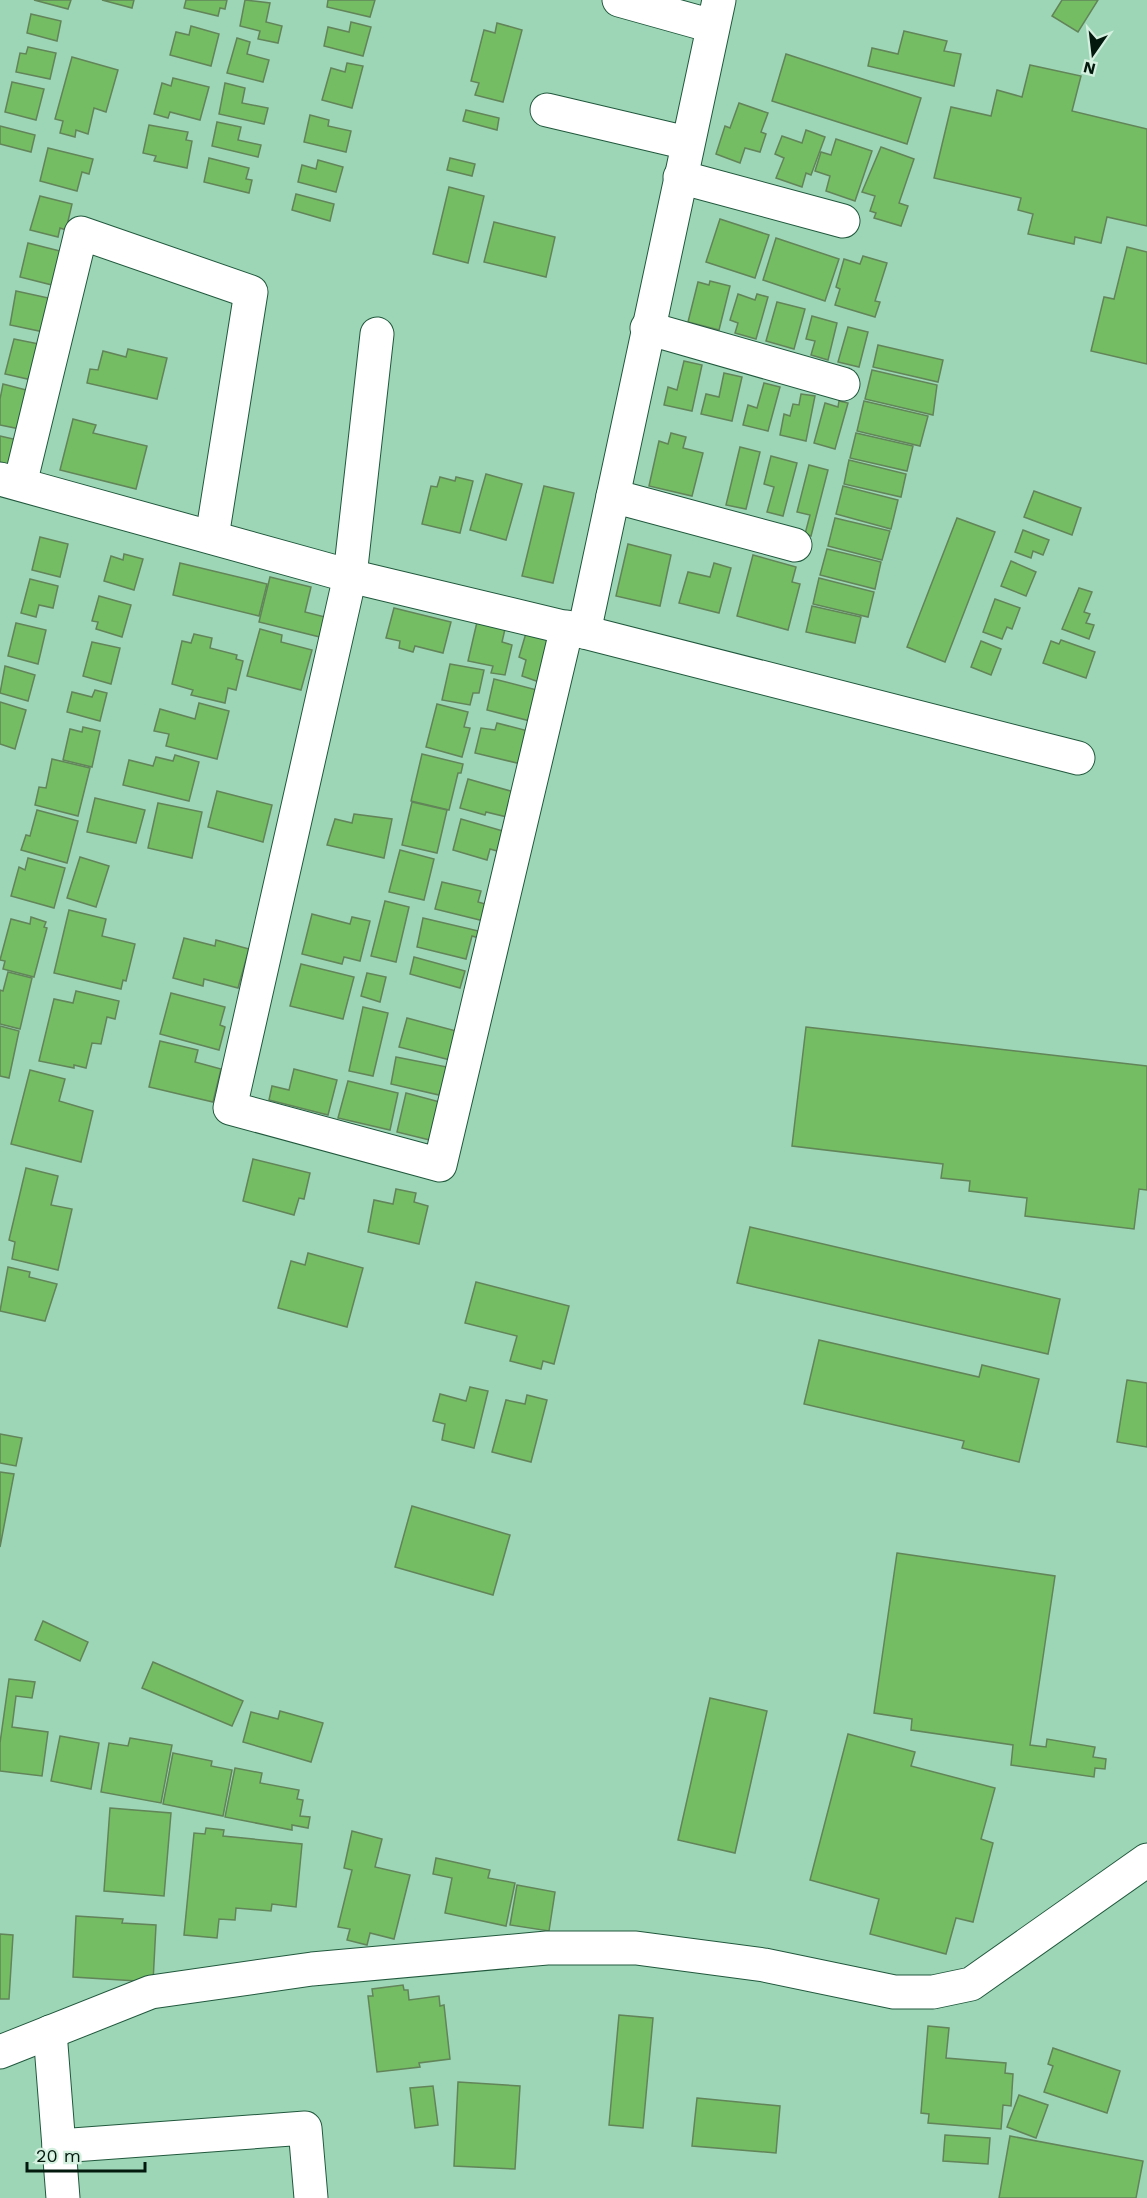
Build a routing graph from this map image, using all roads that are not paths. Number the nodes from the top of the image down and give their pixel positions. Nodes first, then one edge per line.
1 (619, 0) edge
2 (716, 13) edge
3 (547, 110) dead end
4 (687, 143) junction
5 (680, 177) junction
6 (843, 221) dead end
7 (647, 328) junction
8 (378, 334) dead end
9 (843, 384) dead end
10 (10, 481) edge
11 (613, 496) junction
12 (212, 537) junction
13 (795, 545) dead end
14 (350, 576) junction
15 (575, 629) junction
16 (1078, 758) dead end
17 (1147, 1860) edge
18 (50, 2032) junction
19 (0, 2052) edge
20 (59, 2146) junction
21 (63, 2198) edge
22 (311, 2198) edge

1 - 2 street
2 - 4 street
3 - 4 street
4 - 5 street
5 - 6 street
5 - 7 street
7 - 9 street
7 - 11 street
8 - 14 street
10 - 12 street
10 - 12 street
11 - 13 street
11 - 15 street
12 - 14 street
14 - 15 street
14 - 15 street
15 - 16 street
17 - 18 street
18 - 19 street
18 - 20 street
20 - 21 street
20 - 22 street

